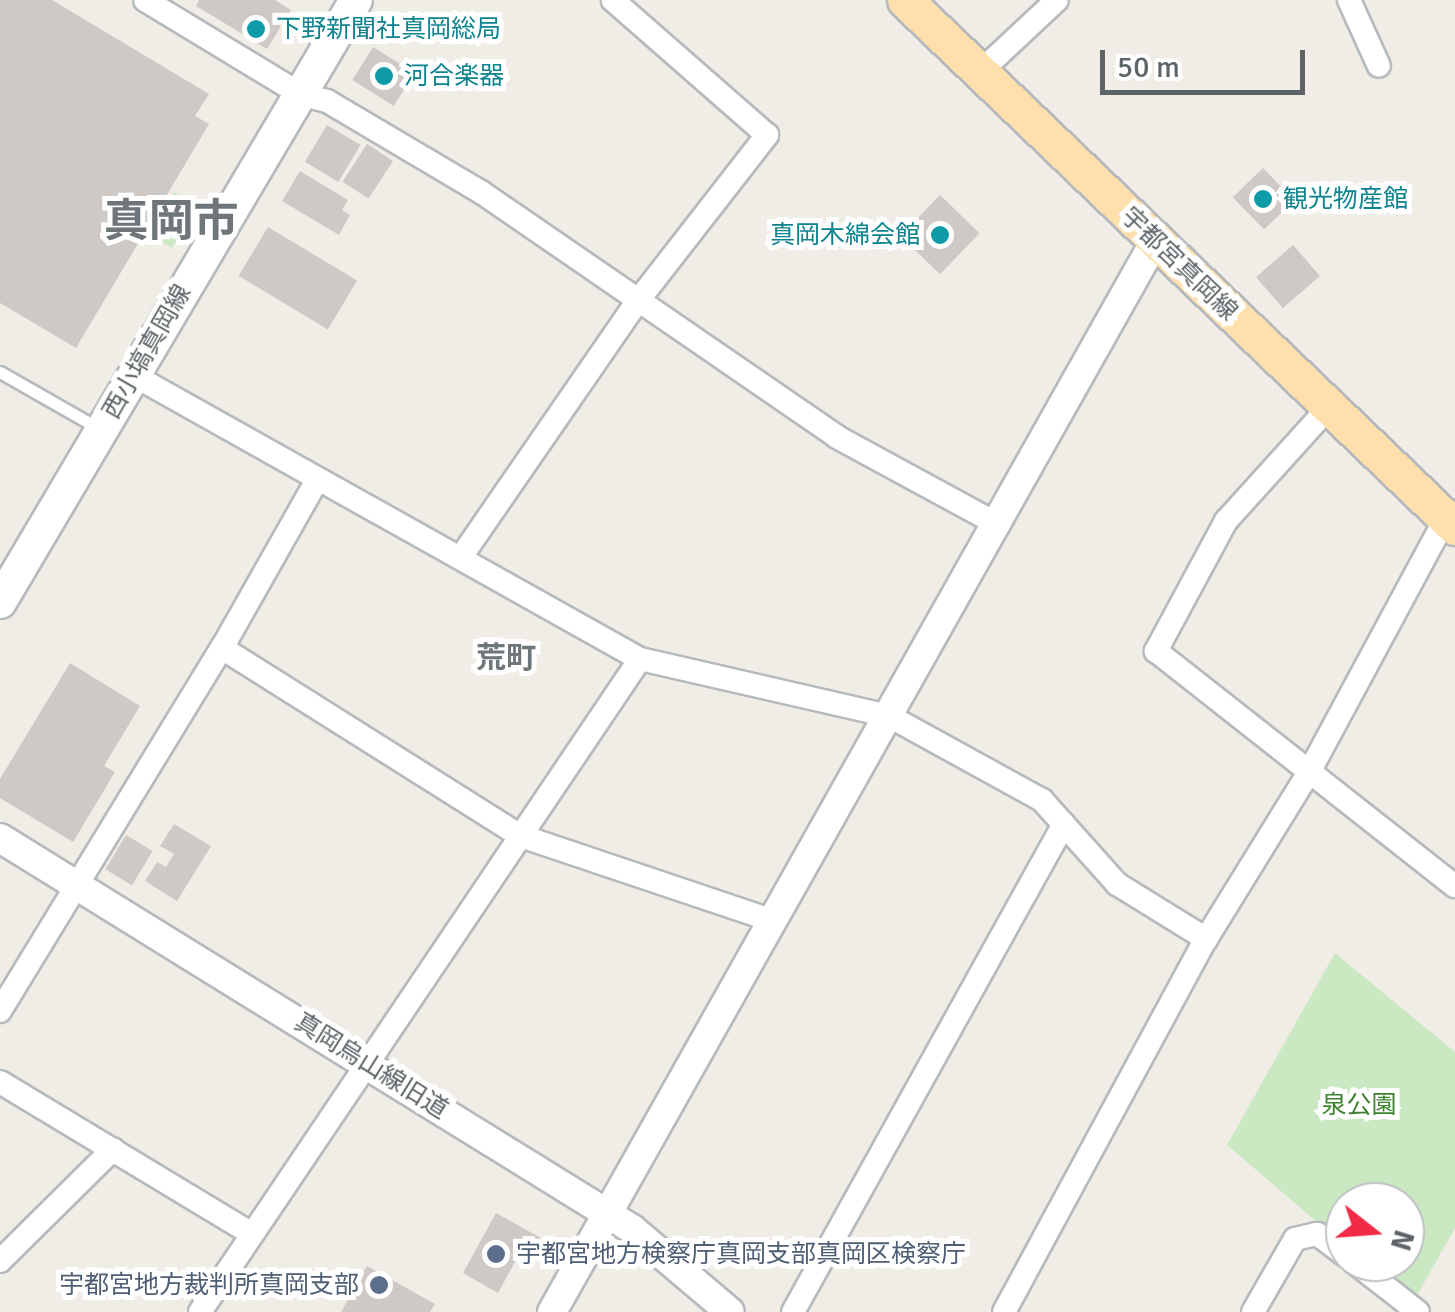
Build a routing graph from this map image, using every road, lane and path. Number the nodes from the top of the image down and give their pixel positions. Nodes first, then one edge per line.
1 (145, 0) edge
2 (356, 0) edge
3 (613, 0) edge
4 (905, 0) edge
5 (1057, 0) edge
6 (1349, 0) edge
7 (1379, 66) dead end
8 (980, 72) junction
9 (300, 94) junction
10 (1155, 241) junction
11 (637, 302) junction
12 (0, 372) edge
13 (133, 375) junction
14 (1329, 407) junction
15 (102, 430) junction
16 (317, 480) junction
17 (1450, 522) edge
18 (999, 525) junction
19 (462, 557) junction
20 (0, 602) edge
21 (222, 648) junction
22 (640, 659) junction
23 (889, 716) junction
24 (1308, 774) junction
25 (1064, 824) junction
26 (521, 836) junction
27 (0, 838) edge
28 (76, 884) junction
29 (1455, 886) edge
30 (774, 921) junction
31 (1206, 939) junction
32 (0, 1011) edge
33 (368, 1064) junction
34 (0, 1082) edge
35 (113, 1148) junction
36 (607, 1213) junction
37 (252, 1234) junction
38 (1325, 1239) edge
39 (0, 1260) edge
40 (1380, 1282) edge
41 (200, 1312) edge
42 (552, 1312) edge
43 (730, 1312) edge
44 (793, 1312) edge
45 (1004, 1312) edge
46 (1253, 1312) edge
47 (1418, 1312) edge

1 - 9 street
2 - 9 main road, 西小塙真岡線
3 - 11 street
4 - 8 main road, 宇都宮真岡線
5 - 8 street
6 - 7 street
8 - 10 main road, 宇都宮真岡線
9 - 11 street
9 - 13 main road, 西小塙真岡線
10 - 14 main road, 宇都宮真岡線
10 - 18 street
11 - 18 street
11 - 19 street
12 - 15 lane
13 - 15 main road, 西小塙真岡線
13 - 16 street
14 - 17 main road, 宇都宮真岡線
14 - 24 street
15 - 20 main road, 西小塙真岡線
16 - 19 street
16 - 21 street
17 - 24 street
18 - 23 street
19 - 22 street
21 - 26 street
21 - 28 street
22 - 23 street
22 - 26 street
23 - 25 street
23 - 30 street
24 - 29 street
24 - 31 street
25 - 31 street
25 - 44 street
26 - 30 street
26 - 33 street
27 - 28 street, 真岡烏山線旧道
28 - 32 street
28 - 33 street, 真岡烏山線旧道
30 - 36 street
31 - 45 street
33 - 36 street, 真岡烏山線旧道
33 - 37 street
34 - 35 street
35 - 37 street
35 - 39 street
36 - 42 street
36 - 43 street, 真岡烏山線旧道
37 - 41 street
38 - 46 street
40 - 47 street

